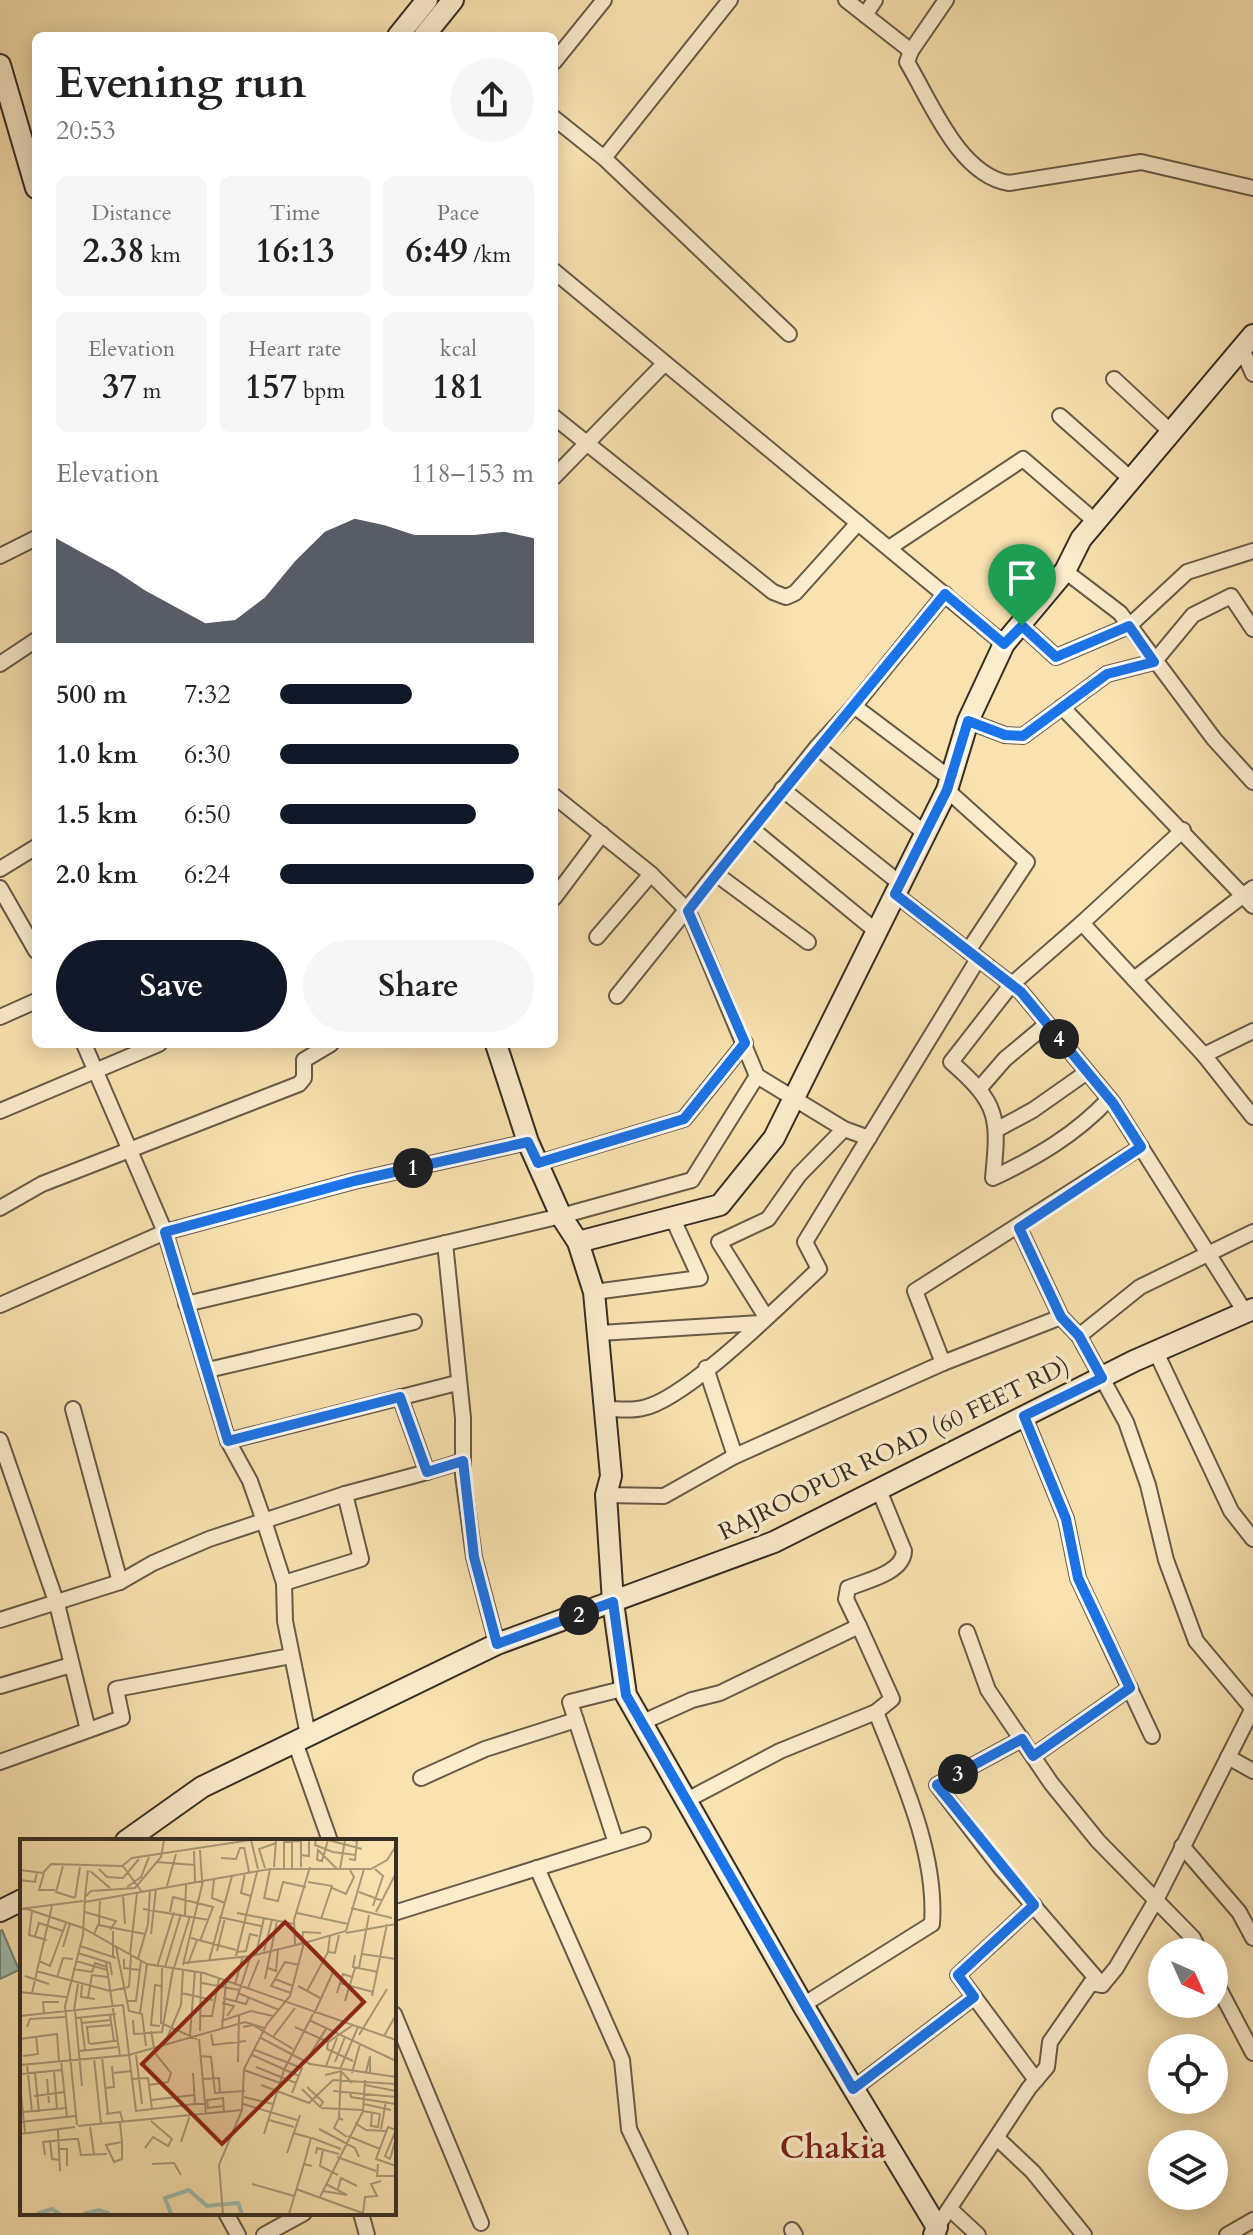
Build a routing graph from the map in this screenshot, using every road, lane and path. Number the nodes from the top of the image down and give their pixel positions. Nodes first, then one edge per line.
1 (427, 0) edge
2 (453, 0) edge
3 (604, 0) edge
4 (730, 0) edge
5 (846, 0) edge
6 (875, 0) edge
7 (946, 0) edge
8 (865, 15) junction
9 (401, 32) edge
10 (427, 32) edge
11 (911, 51) junction
12 (558, 57) edge
13 (0, 65) edge
14 (558, 121) edge
15 (604, 158) junction
16 (32, 174) edge
17 (1253, 188) edge
18 (558, 274) edge
19 (789, 334) dead end
20 (1248, 343) edge
21 (664, 364) junction
22 (1253, 374) edge
23 (1114, 379) dead end
24 (1060, 416) dead end
25 (558, 420) edge
26 (1171, 432) junction
27 (585, 444) junction
28 (558, 473) edge
29 (1132, 480) junction
30 (1096, 522) junction
31 (858, 523) junction
32 (32, 540) edge
33 (889, 548) junction
34 (1253, 551) edge
35 (0, 556) edge
36 (1065, 571) junction
37 (945, 594) junction
38 (1022, 626) junction
39 (1129, 626) junction
40 (1253, 629) edge
41 (32, 643) edge
42 (1004, 644) junction
43 (1154, 662) junction
44 (0, 664) edge
45 (854, 706) junction
46 (1062, 707) junction
47 (968, 721) junction
48 (817, 747) junction
49 (1253, 782) edge
50 (949, 784) junction
51 (782, 789) junction
52 (558, 799) edge
53 (752, 829) junction
54 (1183, 830) junction
55 (602, 834) junction
56 (926, 834) junction
57 (32, 849) edge
58 (0, 869) edge
59 (651, 874) junction
60 (716, 874) junction
61 (0, 888) edge
62 (898, 889) junction
63 (558, 893) edge
64 (1250, 897) edge
65 (688, 911) junction
66 (1082, 923) junction
67 (876, 931) junction
68 (31, 932) edge
69 (597, 937) dead end
70 (808, 942) dead end
71 (973, 955) junction
72 (1134, 979) junction
73 (1011, 985) junction
74 (617, 996) dead end
75 (32, 1003) edge
76 (0, 1017) edge
77 (1047, 1024) junction
78 (1253, 1031) edge
79 (745, 1043) junction
80 (86, 1048) edge
81 (150, 1048) edge
82 (324, 1048) edge
83 (497, 1048) edge
84 (1204, 1055) junction
85 (99, 1070) junction
86 (1087, 1072) junction
87 (757, 1076) junction
88 (979, 1089) junction
89 (794, 1097) junction
90 (1109, 1099) junction
91 (0, 1111) edge
92 (1253, 1117) edge
93 (844, 1129) junction
94 (996, 1130) junction
95 (869, 1138) junction
96 (528, 1142) junction
97 (1141, 1147) junction
98 (127, 1149) junction
99 (538, 1163) junction
100 (0, 1208) edge
101 (561, 1216) junction
102 (672, 1217) junction
103 (1019, 1228) junction
104 (165, 1232) junction
105 (1253, 1232) edge
106 (578, 1242) junction
107 (445, 1243) junction
108 (1208, 1253) junction
109 (594, 1292) junction
110 (186, 1304) junction
111 (0, 1305) edge
112 (1249, 1310) edge
113 (1061, 1317) junction
114 (763, 1320) junction
115 (414, 1322) dead end
116 (600, 1333) junction
117 (1079, 1336) junction
118 (1156, 1352) junction
119 (943, 1363) junction
120 (706, 1368) junction
121 (208, 1370) junction
122 (1102, 1378) junction
123 (457, 1383) junction
124 (400, 1397) junction
125 (73, 1409) dead end
126 (606, 1409) junction
127 (1024, 1416) junction
128 (0, 1440) edge
129 (228, 1441) junction
130 (735, 1456) junction
131 (463, 1461) junction
132 (427, 1472) junction
133 (879, 1490) junction
134 (345, 1494) junction
135 (606, 1495) junction
136 (264, 1521) junction
137 (1253, 1539) edge
138 (120, 1582) junction
139 (284, 1583) junction
140 (613, 1602) junction
141 (57, 1604) junction
142 (0, 1620) edge
143 (859, 1626) junction
144 (967, 1632) dead end
145 (497, 1644) junction
146 (291, 1656) junction
147 (71, 1665) junction
148 (0, 1686) edge
149 (626, 1688) junction
150 (1130, 1688) junction
151 (1253, 1709) edge
152 (876, 1712) junction
153 (576, 1720) junction
154 (643, 1722) junction
155 (88, 1730) junction
156 (1152, 1736) dead end
157 (302, 1739) junction
158 (1022, 1739) junction
159 (1033, 1756) junction
160 (1228, 1757) junction
161 (0, 1762) edge
162 (1253, 1771) edge
163 (421, 1778) dead end
164 (687, 1800) junction
165 (643, 1835) dead end
166 (129, 1839) edge
167 (329, 1839) edge
168 (616, 1843) junction
169 (1182, 1846) junction
170 (537, 1868) junction
171 (1156, 1900) junction
172 (20, 1901) edge
173 (1034, 1905) junction
174 (0, 1911) edge
175 (396, 1912) edge
176 (1193, 1938) edge
177 (1253, 1938) edge
178 (1102, 1985) junction
179 (974, 1997) junction
180 (803, 2005) junction
181 (1228, 2006) edge
182 (396, 2019) edge
183 (1253, 2053) edge
184 (1036, 2080) junction
185 (853, 2089) junction
186 (997, 2138) junction
187 (950, 2209) junction
188 (227, 2215) edge
189 (300, 2215) edge
190 (362, 2215) edge
191 (1253, 2220) edge
192 (481, 2223) dead end
193 (936, 2231) edge
194 (238, 2235) edge
195 (264, 2235) edge
196 (367, 2235) edge
197 (680, 2235) edge
198 (978, 2235) edge
199 (1084, 2235) edge
200 (1227, 2235) edge

1 - 9 street
2 - 10 street
3 - 12 street
4 - 15 street
5 - 8 street
6 - 8 street
7 - 11 street
8 - 11 street
11 - 17 street
13 - 16 street
14 - 15 street
15 - 19 street
18 - 21 street
20 - 22 street
20 - 26 street
21 - 27 street
21 - 31 street
23 - 26 street
24 - 29 street
25 - 27 street
26 - 29 street
27 - 28 street
27 - 31 street
29 - 30 street
30 - 33 street
30 - 36 street
31 - 33 street
32 - 35 street
33 - 37 street
34 - 39 street
36 - 38 street
36 - 39 street
37 - 42 street
37 - 45 street
38 - 39 street
38 - 42 street
39 - 43 street
40 - 43 street
41 - 44 street
42 - 47 street
43 - 46 street
43 - 49 street
45 - 48 street
45 - 50 street
46 - 47 street
46 - 54 street
47 - 50 street
48 - 51 street
48 - 56 street
50 - 56 street
50 - 71 street
51 - 53 street
51 - 62 street
52 - 55 street
53 - 60 street
53 - 67 street
54 - 64 street
54 - 66 street
55 - 59 street
55 - 63 street
56 - 62 street
57 - 58 street
59 - 65 street
59 - 69 street
60 - 65 street
60 - 70 street
61 - 68 street
62 - 67 street
62 - 71 street
64 - 72 street
65 - 74 street
65 - 79 street
66 - 72 street
66 - 73 street
67 - 89 street
71 - 73 street
71 - 95 street
72 - 84 street
73 - 77 street
73 - 88 street
75 - 76 street
77 - 86 street
77 - 88 street
78 - 84 street
79 - 87 street
79 - 99 street
80 - 85 street
81 - 85 street
82 - 98 street
83 - 96 street
84 - 92 street
85 - 91 street
85 - 98 street
86 - 90 street
86 - 94 street
87 - 89 street
87 - 101 street
88 - 94 street
89 - 93 street
89 - 102 street
90 - 94 street
90 - 97 street
93 - 95 street
93 - 114 street
95 - 114 street
96 - 99 street
96 - 104 street
97 - 103 street
97 - 108 street
98 - 100 street
98 - 104 street
99 - 101 street
101 - 106 street
101 - 107 street
102 - 106 street
102 - 109 street
103 - 113 street
103 - 119 street
104 - 110 street
104 - 111 street
105 - 108 street
106 - 109 street
107 - 110 street
107 - 123 street
108 - 112 street
108 - 117 street
109 - 116 street
110 - 121 street
112 - 118 street, RAJROOPUR ROAD (60 FEET RD)
113 - 117 street
113 - 119 street
114 - 116 street
114 - 120 street
115 - 121 street
116 - 126 street
117 - 122 street
118 - 122 street, RAJROOPUR ROAD (60 FEET RD)
118 - 137 street
119 - 130 street
120 - 126 street
120 - 130 street
121 - 129 street
122 - 127 street, RAJROOPUR ROAD (60 FEET RD)
122 - 151 street
123 - 124 street
123 - 131 street
124 - 129 street
124 - 132 street
125 - 138 street
126 - 135 street
127 - 133 street, RAJROOPUR ROAD (60 FEET RD)
127 - 150 street
128 - 141 street
129 - 136 street
130 - 135 street
131 - 132 street
131 - 145 street
132 - 134 street
133 - 140 street, RAJROOPUR ROAD (60 FEET RD)
133 - 143 street
134 - 136 street
134 - 139 street
135 - 140 street
136 - 138 street
136 - 139 street
138 - 141 street
139 - 146 street
140 - 145 street, RAJROOPUR ROAD (60 FEET RD)
140 - 149 street
141 - 142 street
141 - 147 street
143 - 152 street
143 - 154 street
144 - 158 street
145 - 157 street, RAJROOPUR ROAD (60 FEET RD)
146 - 155 street
146 - 157 street
147 - 148 street
147 - 155 street
149 - 153 street
149 - 154 street
150 - 156 street
150 - 159 street
151 - 160 street
152 - 164 street
152 - 180 street
153 - 163 street
153 - 168 street
154 - 164 street
155 - 161 street
157 - 166 street, RAJROOPUR ROAD (60 FEET RD)
157 - 167 street
158 - 159 street
158 - 173 street
159 - 171 street
160 - 162 street
160 - 169 street
164 - 180 street
165 - 168 street
168 - 170 street
169 - 171 street
169 - 177 street
170 - 175 street
170 - 197 street
171 - 176 street
171 - 178 street
172 - 174 street
173 - 178 street
173 - 179 street
178 - 184 street
179 - 184 street
179 - 185 street
180 - 185 street
181 - 183 street
182 - 192 street
184 - 186 street
185 - 193 street
186 - 187 street
186 - 199 street
187 - 193 street
187 - 198 street
188 - 194 street
189 - 195 street
190 - 196 street
191 - 200 street

